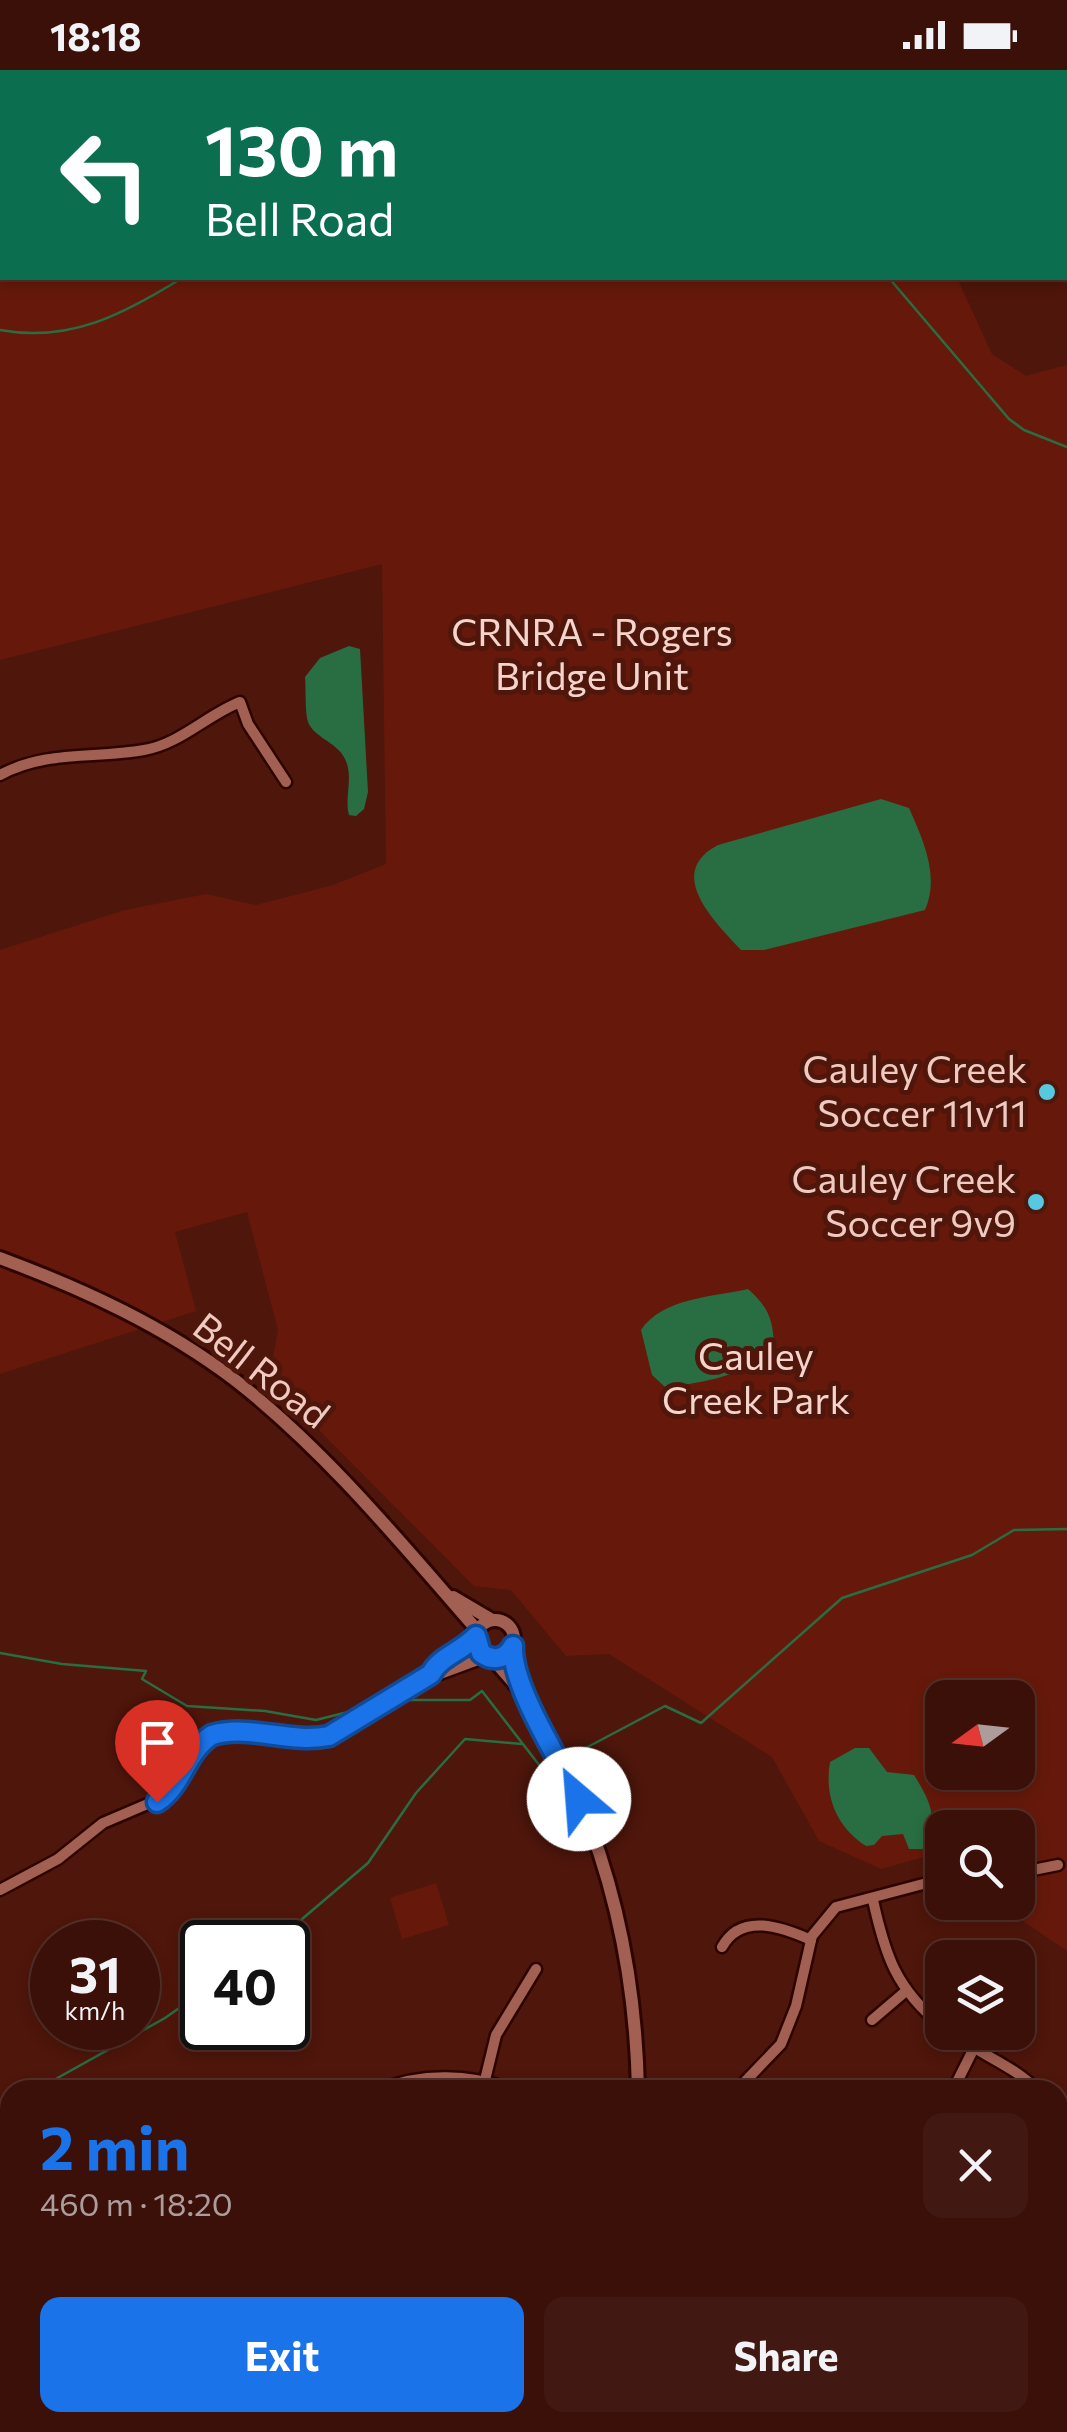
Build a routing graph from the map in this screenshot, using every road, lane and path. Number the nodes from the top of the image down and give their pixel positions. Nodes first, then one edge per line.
1 (0, 775) edge
2 (286, 782) dead end
3 (0, 1258) edge
4 (442, 1591) junction
5 (492, 1620) junction
6 (476, 1633) junction
7 (513, 1646) junction
8 (489, 1658) junction
9 (431, 1674) junction
10 (522, 1692) junction
11 (1058, 1865) dead end
12 (1035, 1870) edge
13 (925, 1884) edge
14 (0, 1890) edge
15 (873, 1900) junction
16 (811, 1940) junction
17 (722, 1947) dead end
18 (536, 1969) dead end
19 (906, 1991) junction
20 (925, 2009) edge
21 (872, 2020) dead end
22 (973, 2050) joint
23 (407, 2080) edge
24 (485, 2080) joint
25 (637, 2080) edge
26 (747, 2080) edge
27 (958, 2080) edge
28 (1028, 2080) edge

1 - 2 street
3 - 4 street, Bell Road
4 - 5 street, Bell Road
4 - 6 street, Bell Road
5 - 6 street
5 - 7 street, Bell Road
6 - 8 street, Bell Road
6 - 9 street
7 - 8 street
7 - 10 street, Bell Road
8 - 9 street
8 - 10 street, Bell Road
9 - 14 street
10 - 25 street, Bell Road
11 - 12 street
13 - 15 street
15 - 16 street
15 - 19 street
16 - 17 street
16 - 26 street
18 - 24 street
19 - 20 street
19 - 21 street
22 - 27 street
22 - 28 street
23 - 24 street

